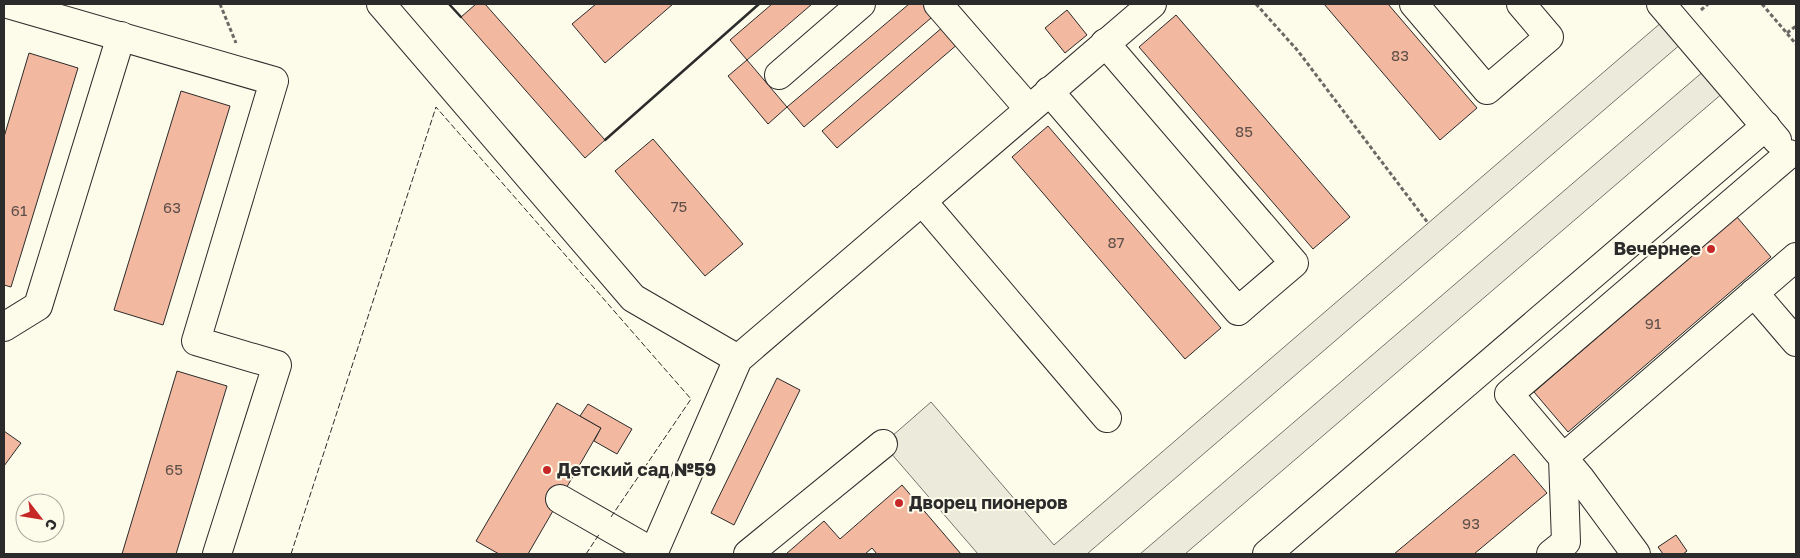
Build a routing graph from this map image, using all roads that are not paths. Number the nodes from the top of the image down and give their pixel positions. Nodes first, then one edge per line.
1 (8, 4) edge
2 (381, 4) edge
3 (861, 4) edge
4 (938, 4) edge
5 (1152, 4) edge
6 (1414, 4) edge
7 (1520, 4) edge
8 (1661, 4) edge
9 (121, 36) junction
10 (1105, 43) junction
11 (778, 74) dead end
12 (1049, 91) junction
13 (1029, 109) junction
14 (1766, 126) junction
15 (1793, 158) edge
16 (922, 201) junction
17 (1796, 257) edge
18 (1754, 293) junction
19 (4, 327) edge
20 (1796, 342) edge
21 (738, 359) junction
22 (1485, 367) junction
23 (1509, 394) junction
24 (1107, 418) dead end
25 (883, 444) dead end
26 (1563, 458) junction
27 (560, 499) dead end
28 (217, 554) edge
29 (653, 554) edge
30 (748, 554) edge
31 (1267, 554) edge
32 (1551, 554) edge
33 (1636, 554) edge

1 - 9 street
2 - 21 street
3 - 11 street
4 - 13 street
5 - 10 street
6 - 7 street
8 - 14 street
9 - 19 street
9 - 28 street
10 - 12 street
10 - 12 street
12 - 13 street
13 - 16 street
14 - 15 street
14 - 22 street
15 - 23 street
16 - 21 street
16 - 24 street
17 - 18 street
18 - 20 street
18 - 26 street
21 - 29 street
22 - 23 street
22 - 31 street
23 - 26 street
25 - 30 street
26 - 32 street
26 - 33 street
27 - 29 street

